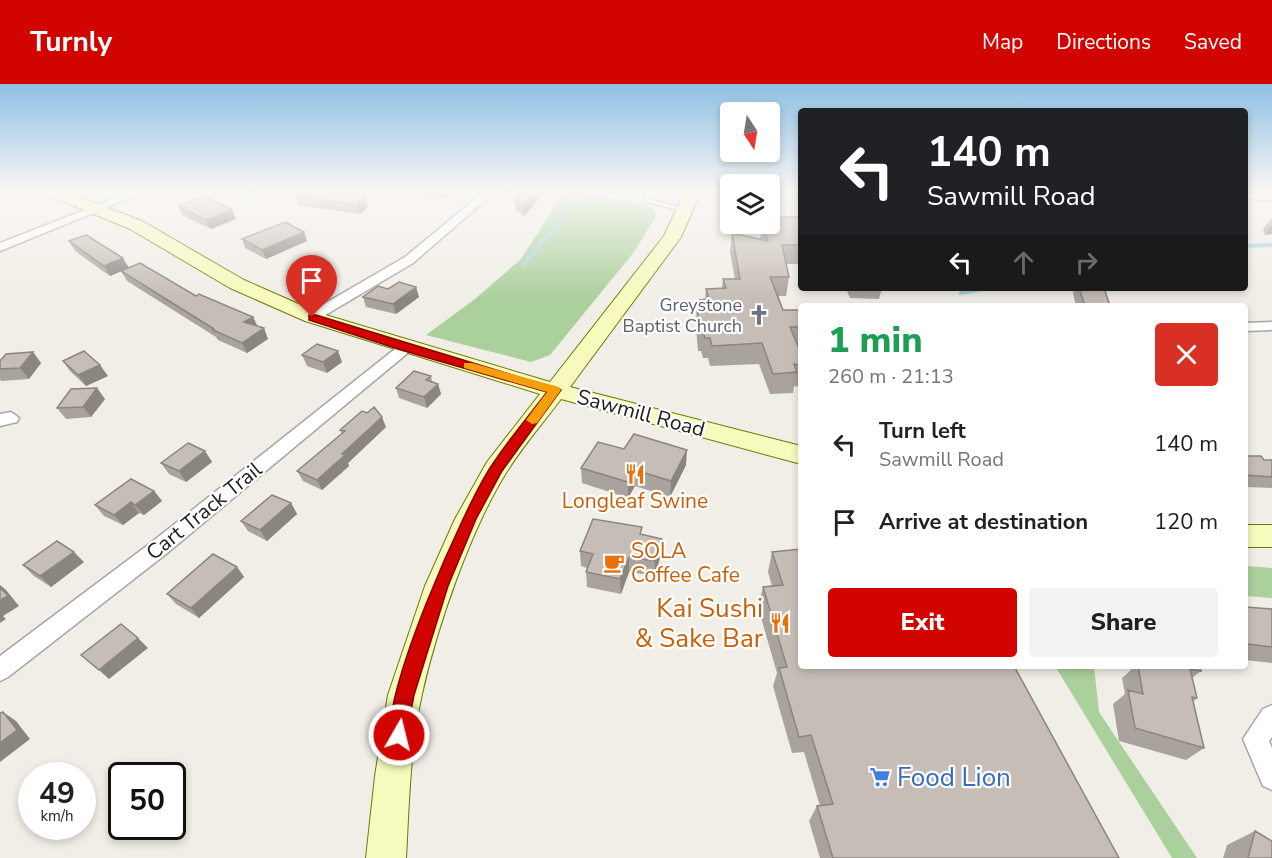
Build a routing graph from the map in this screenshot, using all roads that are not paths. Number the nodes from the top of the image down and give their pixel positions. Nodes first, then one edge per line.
1 (50, 227) edge
2 (140, 227) edge
3 (449, 227) edge
4 (677, 227) edge
5 (0, 247) edge
6 (312, 317) junction
7 (1272, 326) edge
8 (1248, 327) edge
9 (405, 348) junction
10 (555, 390) junction
11 (798, 455) edge
12 (1248, 536) edge
13 (1272, 536) edge
14 (0, 670) edge
15 (1272, 717) edge
16 (1272, 777) edge
17 (386, 858) edge

1 - 5 street
2 - 6 street, Sawmill Road
3 - 6 street
4 - 10 street
6 - 9 street, Sawmill Road
7 - 8 street
9 - 10 street, Sawmill Road
9 - 14 street, Cart Track Trail
10 - 11 street, Sawmill Road
10 - 17 street
12 - 13 street
15 - 16 street

